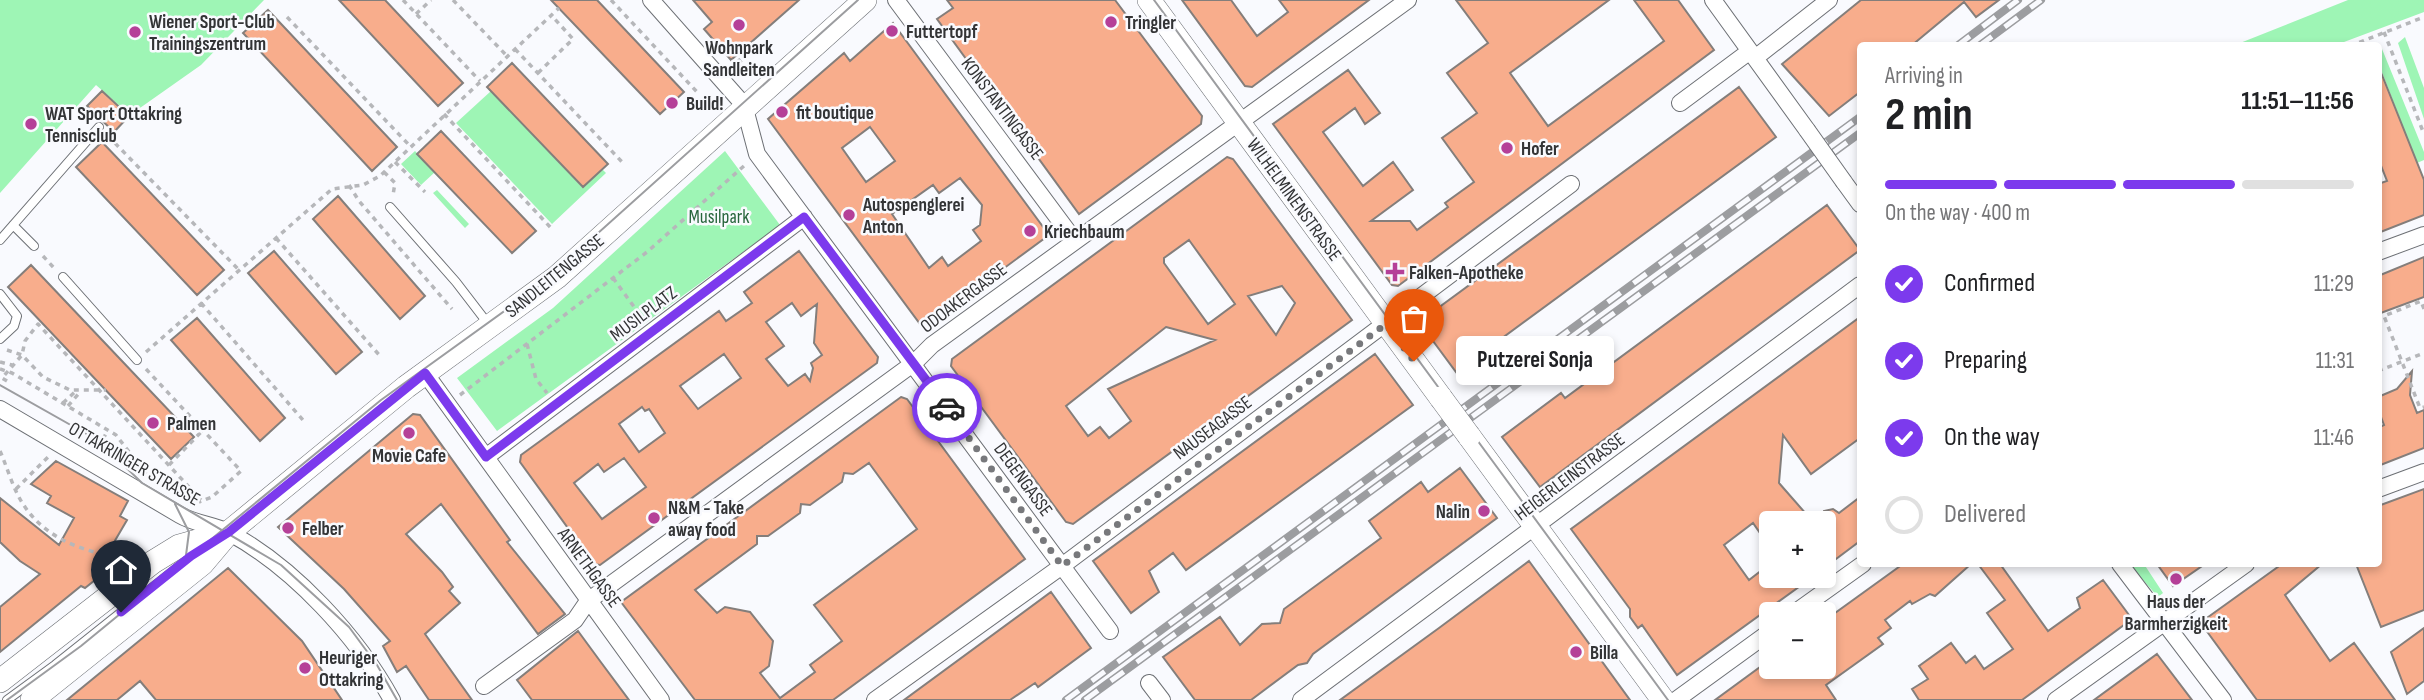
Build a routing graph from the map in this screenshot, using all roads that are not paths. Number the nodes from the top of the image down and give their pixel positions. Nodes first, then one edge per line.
1 (651, 0) edge
2 (865, 0) edge
3 (896, 0) edge
4 (1149, 0) edge
5 (1408, 0) edge
6 (1713, 0) edge
7 (1829, 0) edge
8 (1753, 54) junction
9 (1680, 103) dead end
10 (744, 105) junction
11 (1240, 124) junction
12 (99, 127) road end
13 (1571, 184) dead end
14 (1857, 200) edge
15 (390, 207) road end
16 (804, 217) junction
17 (13, 225) junction
18 (2424, 235) edge
19 (0, 240) edge
20 (1075, 241) junction
21 (34, 246) dead end
22 (2382, 251) edge
23 (63, 277) road end
24 (1857, 287) edge
25 (0, 295) edge
26 (1386, 324) junction
27 (490, 327) junction
28 (0, 342) edge
29 (137, 360) road end
30 (914, 363) junction
31 (425, 373) junction
32 (0, 409) edge
33 (486, 457) junction
34 (2424, 471) edge
35 (2382, 487) edge
36 (1536, 527) junction
37 (229, 532) junction
38 (1062, 566) junction
39 (1859, 567) edge
40 (2122, 567) edge
41 (2242, 567) edge
42 (588, 601) junction
43 (1810, 602) edge
44 (2165, 621) junction
45 (1110, 631) dead end
46 (1759, 640) edge
47 (0, 681) edge
48 (1149, 683) dead end
49 (484, 686) dead end
50 (7, 700) edge
51 (32, 700) edge
52 (391, 700) edge
53 (661, 700) edge
54 (875, 700) edge
55 (1162, 700) edge
56 (1301, 700) edge
57 (1663, 700) edge
58 (1676, 700) edge
59 (2056, 700) edge
60 (2223, 700) edge

1 - 10 street
2 - 10 main road, SANDLEITENGASSE
3 - 20 street, KONSTANTINGASSE
4 - 11 main road, WILHELMINENSTRASSE
5 - 11 street, ODOAKERGASSE
6 - 8 street
7 - 8 street
8 - 9 street
8 - 14 street, bridge
10 - 16 street
10 - 27 main road, SANDLEITENGASSE
11 - 20 street, ODOAKERGASSE
11 - 26 main road, WILHELMINENSTRASSE
12 - 17 lane
13 - 26 street, NAUSEAGASSE
15 - 27 lane
16 - 30 street, DEGENGASSE
16 - 33 street, MUSILPLATZ
17 - 19 lane
17 - 21 lane
18 - 22 street
20 - 30 street, ODOAKERGASSE
23 - 29 lane
24 - 36 street, HEIGERLEINSTRASSE
25 - 28 lane
26 - 36 main road, WILHELMINENSTRASSE, bridge
26 - 38 street, NAUSEAGASSE
27 - 31 main road, SANDLEITENGASSE
30 - 38 street, DEGENGASSE
30 - 42 street, ODOAKERGASSE
31 - 33 street
31 - 37 main road, SANDLEITENGASSE
32 - 37 street, OTTAKRINGER STRASSE
33 - 42 street, ARNETHGASSE
34 - 35 street
36 - 56 street, HEIGERLEINSTRASSE
36 - 57 main road
37 - 47 main road
37 - 50 lane
37 - 51 main road
37 - 52 street, OTTAKRINGER STRASSE
38 - 45 street, DEGENGASSE
38 - 54 street, NAUSEAGASSE
39 - 43 street
40 - 44 street
41 - 44 street
42 - 49 street, ODOAKERGASSE
42 - 53 street, ARNETHGASSE
44 - 59 street
44 - 60 street
46 - 58 street
48 - 55 street

